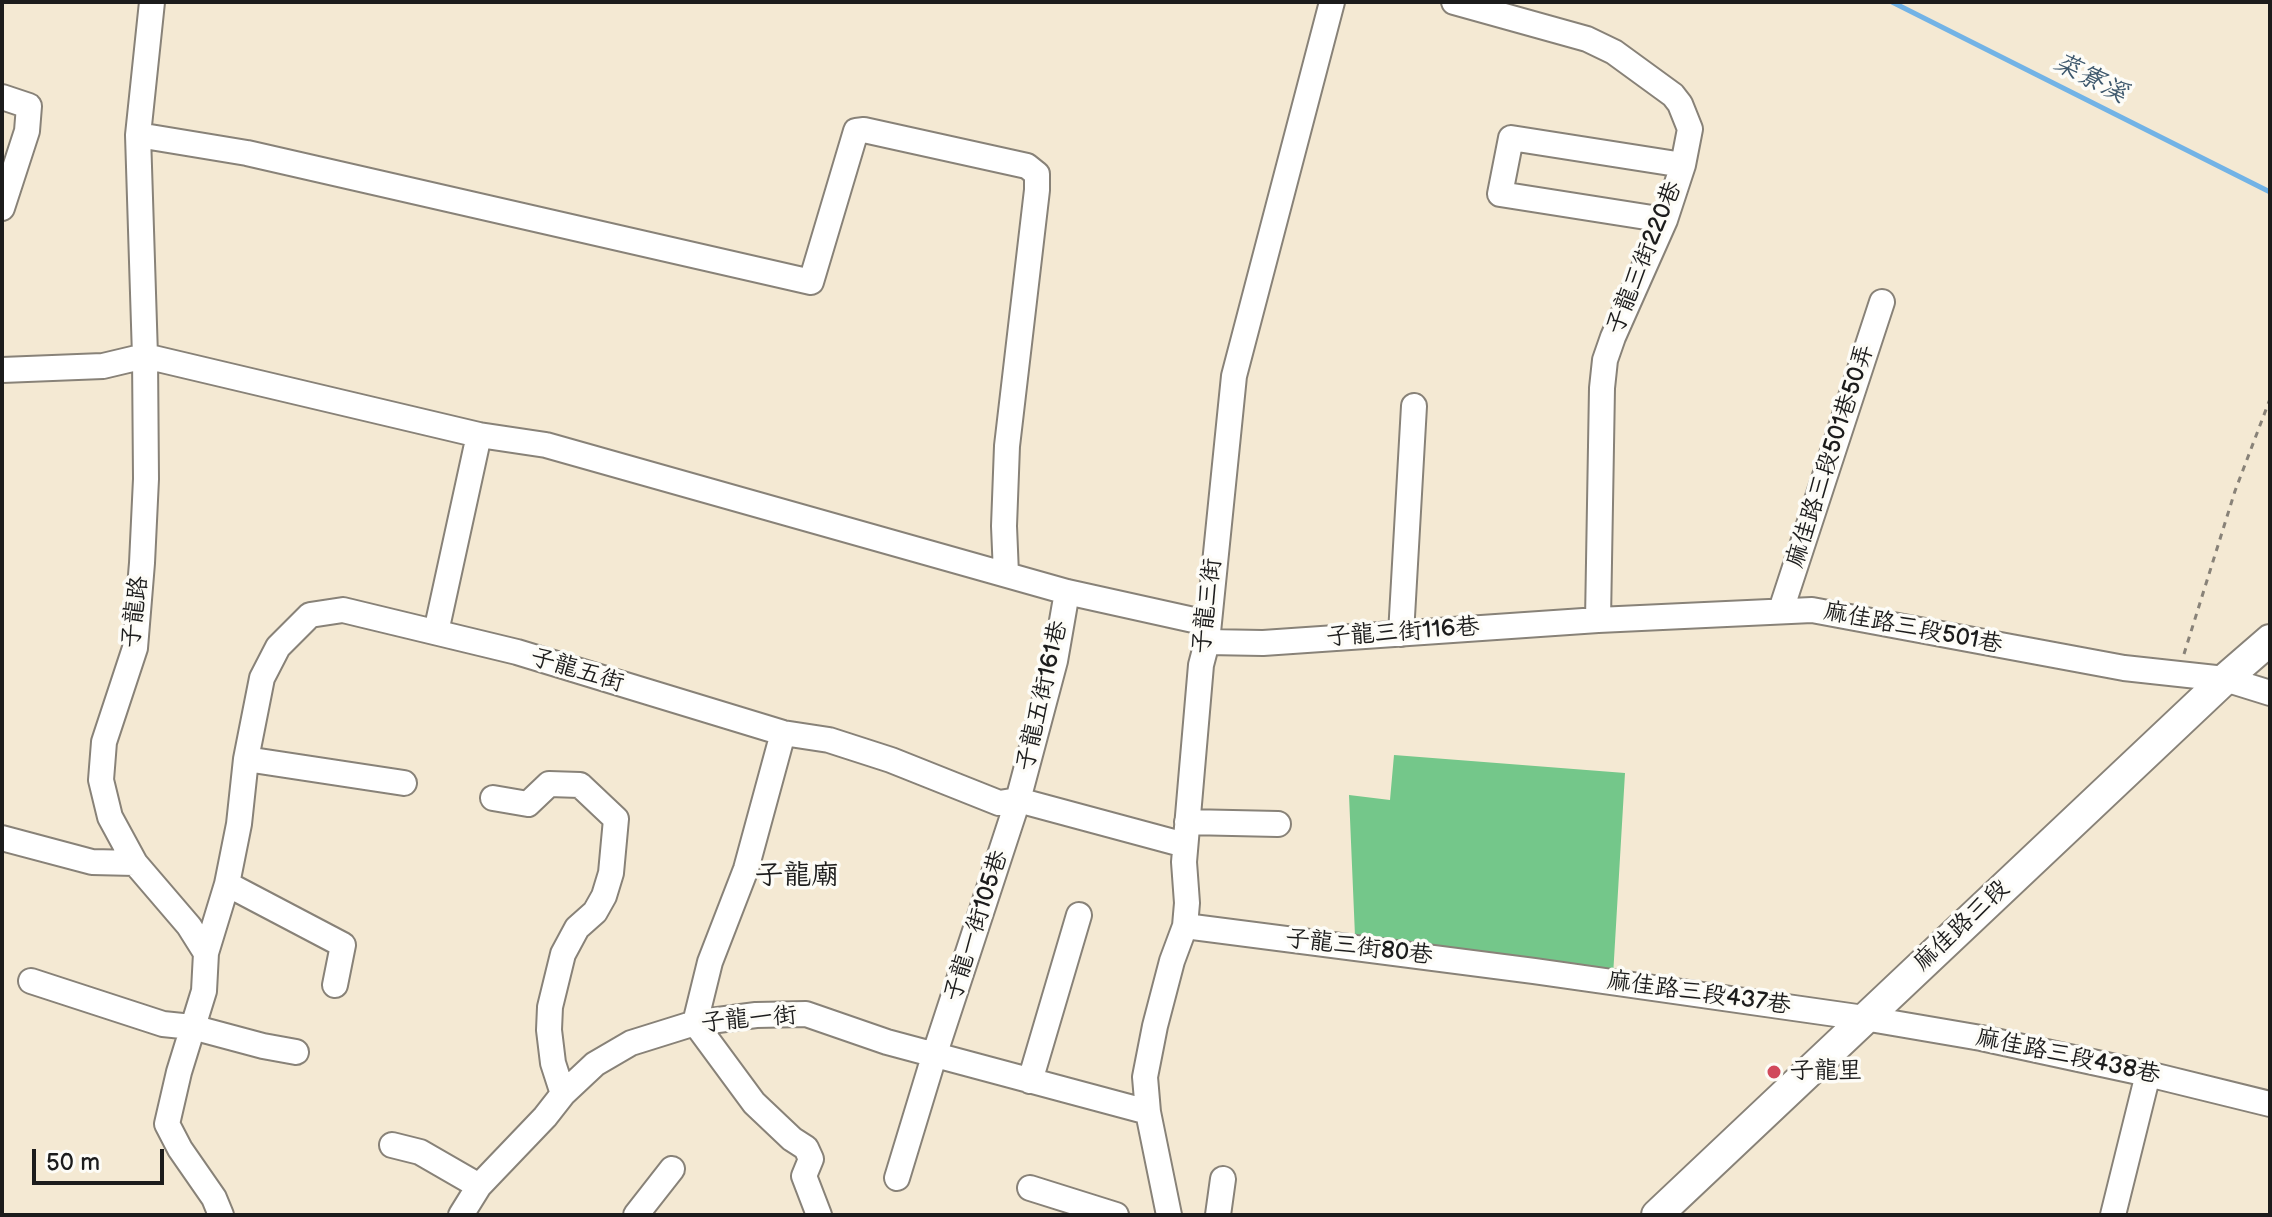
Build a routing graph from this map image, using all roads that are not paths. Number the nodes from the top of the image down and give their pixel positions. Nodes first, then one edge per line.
1 (152, 2) edge
2 (1332, 2) edge
3 (1454, 2) edge
4 (2, 97) edge
5 (138, 135) junction
6 (1683, 165) junction
7 (2, 208) edge
8 (1665, 220) junction
9 (1882, 302) dead end
10 (145, 356) junction
11 (2, 370) edge
12 (1414, 406) dead end
13 (479, 435) junction
14 (1006, 574) junction
15 (1067, 592) junction
16 (1781, 610) junction
17 (1598, 620) junction
18 (436, 632) junction
19 (1207, 632) junction
20 (1401, 634) junction
21 (2270, 640) edge
22 (2225, 679) junction
23 (2270, 693) edge
24 (783, 733) junction
25 (246, 759) junction
26 (404, 783) dead end
27 (493, 798) dead end
28 (1018, 800) junction
29 (1278, 824) dead end
30 (1186, 834) junction
31 (2, 838) edge
32 (135, 863) junction
33 (227, 884) junction
34 (1079, 915) dead end
35 (1185, 926) junction
36 (206, 953) junction
37 (1534, 971) joint
38 (31, 981) dead end
39 (335, 985) dead end
40 (1864, 1018) junction
41 (695, 1023) junction
42 (192, 1027) junction
43 (296, 1052) dead end
44 (935, 1053) junction
45 (2148, 1074) junction
46 (1030, 1081) junction
47 (563, 1094) junction
48 (2270, 1104) edge
49 (1148, 1112) junction
50 (392, 1145) dead end
51 (672, 1169) dead end
52 (897, 1178) dead end
53 (1223, 1179) dead end
54 (479, 1186) junction
55 (1030, 1188) dead end
56 (221, 1215) edge
57 (461, 1215) edge
58 (636, 1215) edge
59 (819, 1215) edge
60 (1116, 1215) edge
61 (1169, 1215) edge
62 (1218, 1215) edge
63 (1657, 1215) edge
64 (2113, 1215) edge

1 - 5 street, 子龍路
2 - 19 street, 子龍三街
3 - 6 street, 子龍三街220巷
4 - 7 street
5 - 10 street, 子龍路
5 - 14 street
6 - 8 street, 子龍三街220巷
6 - 8 street
8 - 17 street, 子龍三街220巷
9 - 16 street, 麻佳路三段501巷50弄
10 - 11 street
10 - 13 street, 子龍三街116巷
10 - 32 street, 子龍路
12 - 20 street
13 - 14 street, 子龍三街116巷
13 - 18 street
14 - 15 street, 子龍三街116巷
15 - 19 street, 子龍三街116巷
15 - 28 street, 子龍五街161巷
16 - 17 street, 麻佳路三段501巷
16 - 22 street, 麻佳路三段501巷
17 - 20 street, 子龍三街116巷
18 - 24 street, 子龍五街
18 - 25 street, 子龍五街
19 - 20 street, 子龍三街116巷
19 - 30 street, 子龍三街
21 - 22 main road, 麻佳路三段
22 - 23 street, 麻佳路三段501巷
22 - 40 main road, 麻佳路三段
24 - 28 street, 子龍五街
24 - 41 street
25 - 26 street
25 - 33 street, 子龍五街
27 - 47 street
28 - 30 street, 子龍五街
28 - 44 street, 子龍一街105巷
29 - 30 street, 子龍五街
30 - 35 street, 子龍三街
31 - 32 street
32 - 36 street, 子龍路
33 - 36 street, 子龍五街
33 - 39 street
34 - 46 street
35 - 37 street, 子龍三街80巷
35 - 49 street, 子龍三街
36 - 42 street
37 - 40 street, 麻佳路三段437巷
38 - 42 street
40 - 45 street, 麻佳路三段438巷
40 - 63 main road, 麻佳路三段
41 - 44 street, 子龍一街
41 - 47 street, 子龍一街
41 - 59 street
42 - 43 street
42 - 56 street
44 - 46 street, 子龍一街
44 - 52 street, 子龍一街105巷
45 - 48 street, 麻佳路三段438巷
45 - 64 street
46 - 49 street, 子龍一街
47 - 54 street, 子龍一街
49 - 61 street, 子龍三街
50 - 54 street
51 - 58 street
53 - 62 street
54 - 57 street, 子龍一街
55 - 60 street

